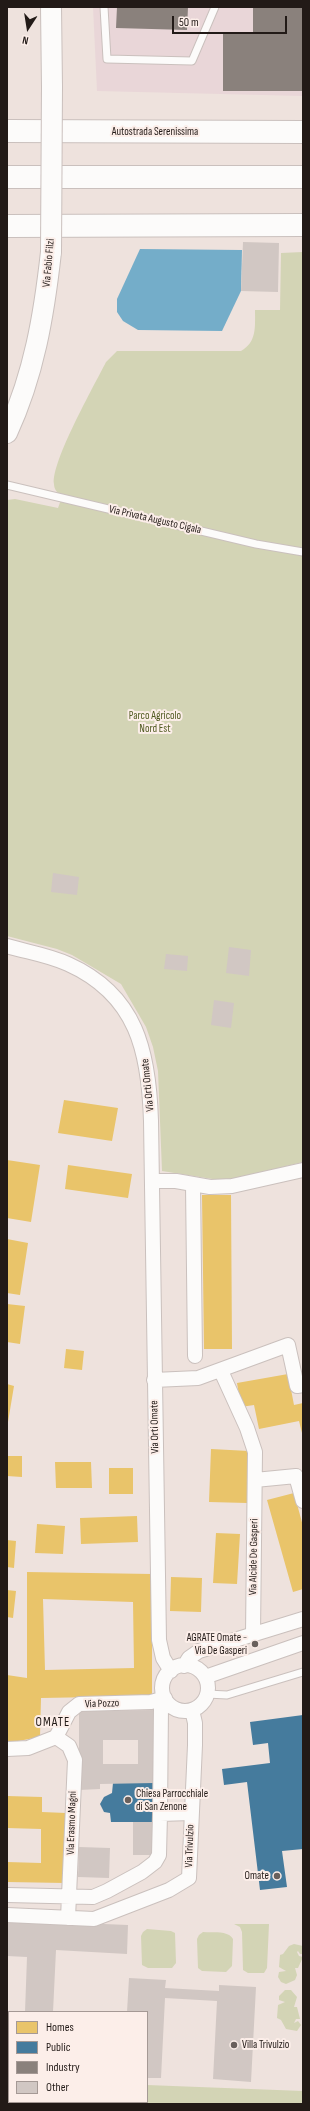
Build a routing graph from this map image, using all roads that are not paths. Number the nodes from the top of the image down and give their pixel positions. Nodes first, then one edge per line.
1 (51, 7) edge
2 (104, 7) edge
3 (215, 7) edge
4 (9, 130) edge
5 (303, 132) edge
6 (7, 177) edge
7 (303, 177) edge
8 (303, 225) edge
9 (7, 226) edge
10 (7, 433) edge
11 (7, 485) edge
12 (303, 552) edge
13 (7, 946) edge
14 (303, 1170) edge
15 (152, 1181) junction
16 (193, 1185) junction
17 (195, 1356) dead end
18 (221, 1371) junction
19 (154, 1380) junction
20 (303, 1385) edge
21 (254, 1480) junction
22 (303, 1501) edge
23 (303, 1619) edge
24 (253, 1634) junction
25 (303, 1643) edge
26 (184, 1666) junction
27 (171, 1671) junction
28 (303, 1672) edge
29 (205, 1677) junction
30 (207, 1694) junction
31 (162, 1699) junction
32 (192, 1710) junction
33 (56, 1737) junction
34 (7, 1749) edge
35 (191, 1813) junction
36 (160, 1814) junction
37 (7, 1895) edge
38 (69, 1897) junction
39 (7, 1915) edge
40 (68, 1918) junction

1 - 10 street, Via Fabio Filzi, bridge
2 - 3 lane
4 - 5 highway, Autostrada Serenissima
6 - 7 highway
8 - 9 highway
11 - 12 lane, Via Privata Augusto Cigala
13 - 15 street, Via Orti Omate
14 - 16 street
15 - 16 street
15 - 19 street, Via Orti Omate
16 - 17 street
18 - 19 street
18 - 20 street
18 - 21 street, Via Alcide De Gasperi
19 - 27 street, Via Orti Omate
21 - 22 street
21 - 24 street, Via Alcide De Gasperi
23 - 24 street
24 - 26 street
25 - 29 street
26 - 27 street
26 - 29 street
27 - 31 street
28 - 30 lane
29 - 30 street
30 - 32 street
31 - 32 street
31 - 33 street, Via Pozzo
31 - 36 street
32 - 35 street, Via Trivulzio
33 - 34 street
33 - 38 street, Via Erasmo Magni
35 - 36 street
35 - 40 street, Via Trivulzio
36 - 38 street
37 - 38 street
38 - 40 street, Via Erasmo Magni
39 - 40 street

